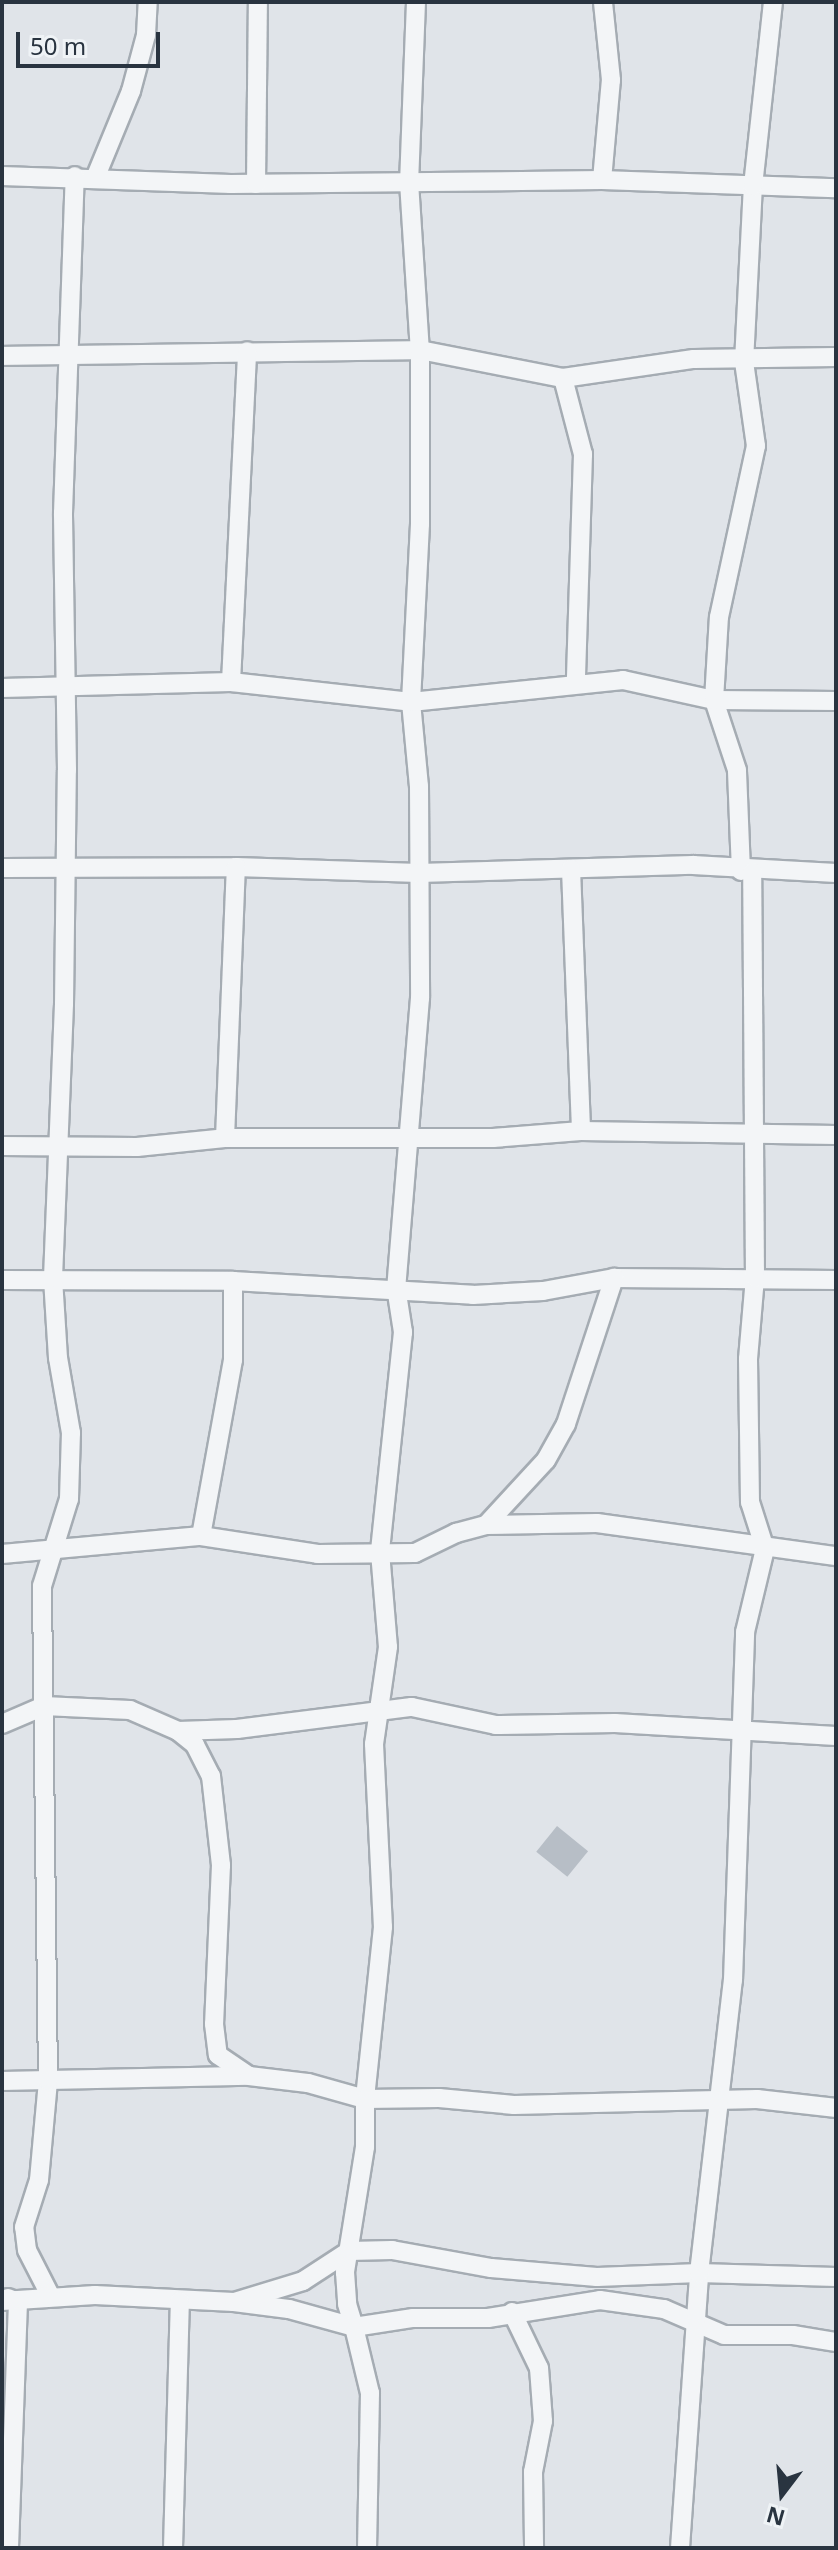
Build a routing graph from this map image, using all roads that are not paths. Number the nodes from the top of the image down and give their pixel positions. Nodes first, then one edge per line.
1 (148, 2) edge
2 (258, 2) edge
3 (416, 2) edge
4 (603, 2) edge
5 (773, 2) edge
6 (2, 176) edge
7 (75, 176) junction
8 (96, 176) junction
9 (602, 180) junction
10 (409, 182) junction
11 (256, 184) junction
12 (753, 186) junction
13 (836, 188) edge
14 (420, 350) junction
15 (247, 351) junction
16 (2, 356) edge
17 (836, 357) edge
18 (70, 358) junction
19 (744, 362) junction
20 (563, 378) junction
21 (231, 682) junction
22 (576, 682) junction
23 (64, 687) junction
24 (2, 688) edge
25 (714, 700) junction
26 (836, 701) edge
27 (411, 702) junction
28 (62, 867) junction
29 (236, 867) junction
30 (2, 868) edge
31 (571, 869) junction
32 (747, 872) junction
33 (419, 873) junction
34 (836, 873) edge
35 (581, 1131) junction
36 (836, 1135) edge
37 (755, 1136) junction
38 (405, 1137) junction
39 (225, 1138) junction
40 (2, 1146) edge
41 (57, 1147) junction
42 (53, 1278) junction
43 (614, 1278) junction
44 (755, 1278) junction
45 (2, 1280) edge
46 (836, 1280) edge
47 (233, 1281) junction
48 (396, 1287) junction
49 (486, 1525) junction
50 (201, 1536) junction
51 (57, 1547) junction
52 (765, 1549) junction
53 (380, 1552) junction
54 (2, 1554) edge
55 (836, 1556) edge
56 (44, 1706) junction
57 (379, 1708) junction
58 (2, 1724) edge
59 (739, 1728) junction
60 (178, 1731) junction
61 (836, 1736) edge
62 (249, 2076) junction
63 (2, 2081) edge
64 (48, 2081) junction
65 (365, 2099) junction
66 (717, 2102) junction
67 (836, 2108) edge
68 (349, 2251) junction
69 (699, 2273) junction
70 (836, 2277) edge
71 (51, 2297) junction
72 (7, 2300) edge
73 (180, 2301) junction
74 (234, 2302) junction
75 (512, 2312) junction
76 (695, 2322) junction
77 (354, 2327) junction
78 (836, 2342) edge
79 (9, 2548) edge
80 (173, 2548) edge
81 (367, 2548) edge
82 (534, 2548) edge
83 (680, 2548) edge

1 - 8 street
2 - 11 street
3 - 10 street
4 - 9 street
5 - 12 street
6 - 7 street
7 - 8 street
7 - 18 street
8 - 11 street
9 - 10 street
9 - 12 street
10 - 11 street
10 - 14 street
12 - 13 street
12 - 19 street
14 - 15 street
14 - 20 street
14 - 27 street
15 - 18 street
15 - 21 street
16 - 18 street
17 - 19 street
18 - 23 street
19 - 20 street
19 - 25 street
20 - 22 street
21 - 23 street
21 - 27 street
22 - 25 street
22 - 27 street
23 - 24 street
23 - 28 street
25 - 26 street
25 - 32 street
27 - 33 street
28 - 29 street
28 - 30 street
28 - 41 street
29 - 33 street
29 - 39 street
31 - 32 street
31 - 33 street
31 - 35 street
32 - 34 street
32 - 37 street
33 - 38 street
35 - 37 street
35 - 38 street
36 - 37 street
37 - 44 street
38 - 39 street
38 - 48 street
39 - 41 street
40 - 41 street
41 - 42 street
42 - 45 street
42 - 47 street
42 - 51 street
43 - 44 street
43 - 48 street
43 - 49 street
44 - 46 street
44 - 52 street
47 - 48 street
47 - 50 street
48 - 53 street
49 - 52 street
49 - 53 street
50 - 51 street
50 - 53 street
51 - 54 street
51 - 56 street
52 - 55 street
52 - 59 street
53 - 57 street
56 - 58 street
56 - 60 street
56 - 64 street
57 - 59 street
57 - 60 street
57 - 65 street
59 - 61 street
59 - 66 street
60 - 62 street
62 - 64 street
62 - 65 street
63 - 64 street
64 - 71 street
65 - 66 street
65 - 68 street
66 - 67 street
66 - 69 street
68 - 69 street
68 - 74 street
68 - 77 street
69 - 70 street
69 - 76 street
71 - 72 street
71 - 73 street
72 - 79 street
73 - 74 street
73 - 80 street
74 - 77 street
75 - 76 street
75 - 77 street
75 - 82 street
76 - 78 street
76 - 83 street
77 - 81 street

